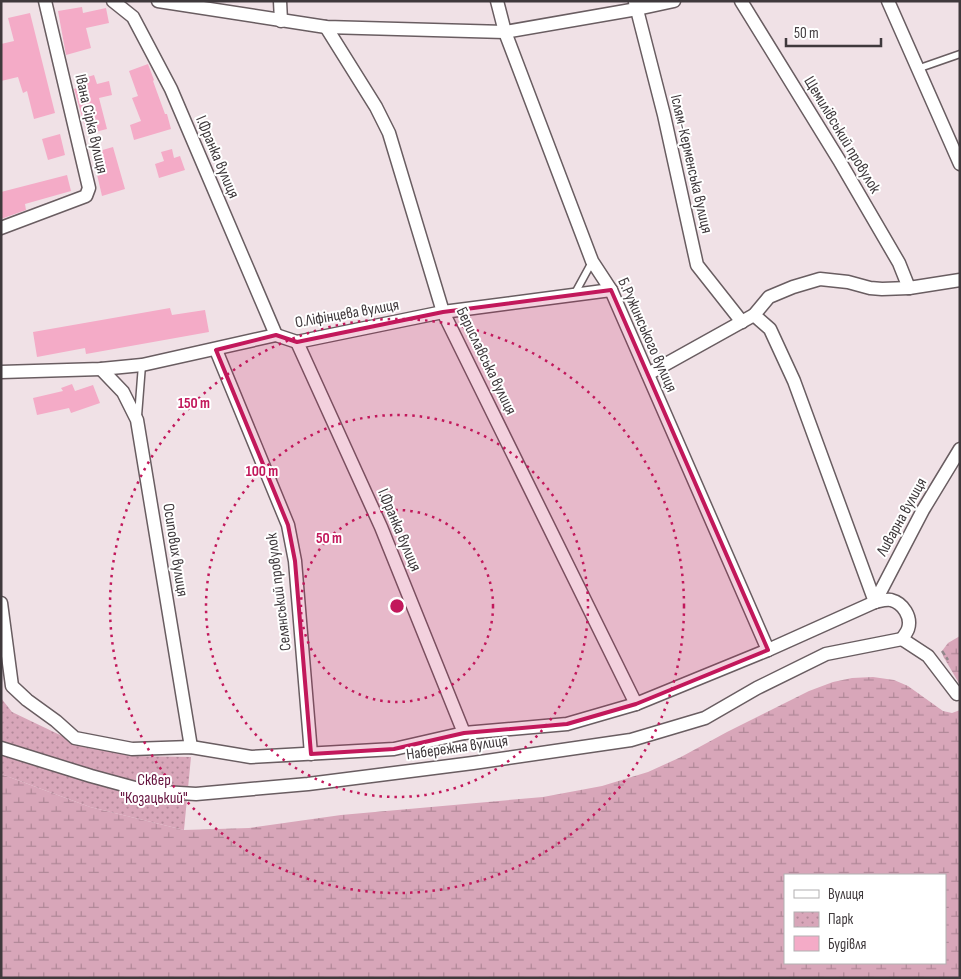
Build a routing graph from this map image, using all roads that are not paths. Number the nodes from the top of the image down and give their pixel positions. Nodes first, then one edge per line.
1 (45, 1) edge
2 (113, 1) edge
3 (158, 1) edge
4 (280, 1) edge
5 (498, 1) edge
6 (674, 1) edge
7 (741, 1) edge
8 (888, 1) edge
9 (636, 5) edge
10 (281, 21) junction
11 (326, 27) junction
12 (505, 32) junction
13 (960, 54) edge
14 (917, 69) junction
15 (959, 159) edge
16 (1, 228) edge
17 (592, 260) junction
18 (960, 280) edge
19 (909, 288) junction
20 (611, 290) junction
21 (574, 295) junction
22 (443, 312) junction
23 (754, 315) junction
24 (742, 322) junction
25 (276, 335) junction
26 (297, 342) junction
27 (216, 350) junction
28 (142, 365) junction
29 (101, 369) junction
30 (1, 372) edge
31 (648, 374) junction
32 (137, 420) junction
33 (960, 449) edge
34 (875, 602) junction
35 (1, 603) edge
36 (902, 639) junction
37 (768, 650) junction
38 (957, 694) dead end
39 (636, 704) junction
40 (464, 734) junction
41 (192, 747) junction
42 (1, 748) edge
43 (312, 754) junction

1 - 16 street, Івана Сірка вулиця
2 - 25 street, І.Франка вулиця
3 - 10 street
4 - 10 street
5 - 12 street, Б.Ружинського вулиця
6 - 9 street
7 - 19 street, Щемилівський провулок
8 - 14 street
9 - 12 street
9 - 24 street, Іслям-Керменська вулиця
10 - 11 street
11 - 12 street
11 - 22 street, Бериславська вулиця
12 - 17 street, Б.Ружинського вулиця
13 - 14 lane
14 - 15 street
17 - 20 street, Б.Ружинського вулиця
17 - 21 lane
18 - 19 street
19 - 23 street
20 - 21 street, О.Ліфінцева вулиця
20 - 31 street, Б.Ружинського вулиця
21 - 22 street, О.Ліфінцева вулиця
22 - 26 street, О.Ліфінцева вулиця
22 - 39 street, Бериславська вулиця
23 - 24 street
23 - 34 street
24 - 31 street
25 - 26 street, О.Ліфінцева вулиця
25 - 27 street, О.Ліфінцева вулиця
26 - 40 street, І.Франка вулиця
27 - 28 street, О.Ліфінцева вулиця
27 - 43 street, Селянський провулок
28 - 29 street, О.Ліфінцева вулиця
28 - 32 lane
29 - 30 street, О.Ліфінцева вулиця
29 - 32 street, Осипових вулиця
31 - 37 street, Б.Ружинського вулиця
32 - 41 street, Осипових вулиця
33 - 34 street, Ливарна вулиця
34 - 36 street
34 - 37 street
35 - 41 street
36 - 38 street
36 - 42 street, Набережна вулиця
37 - 39 street
39 - 40 street
40 - 43 street
41 - 43 street

